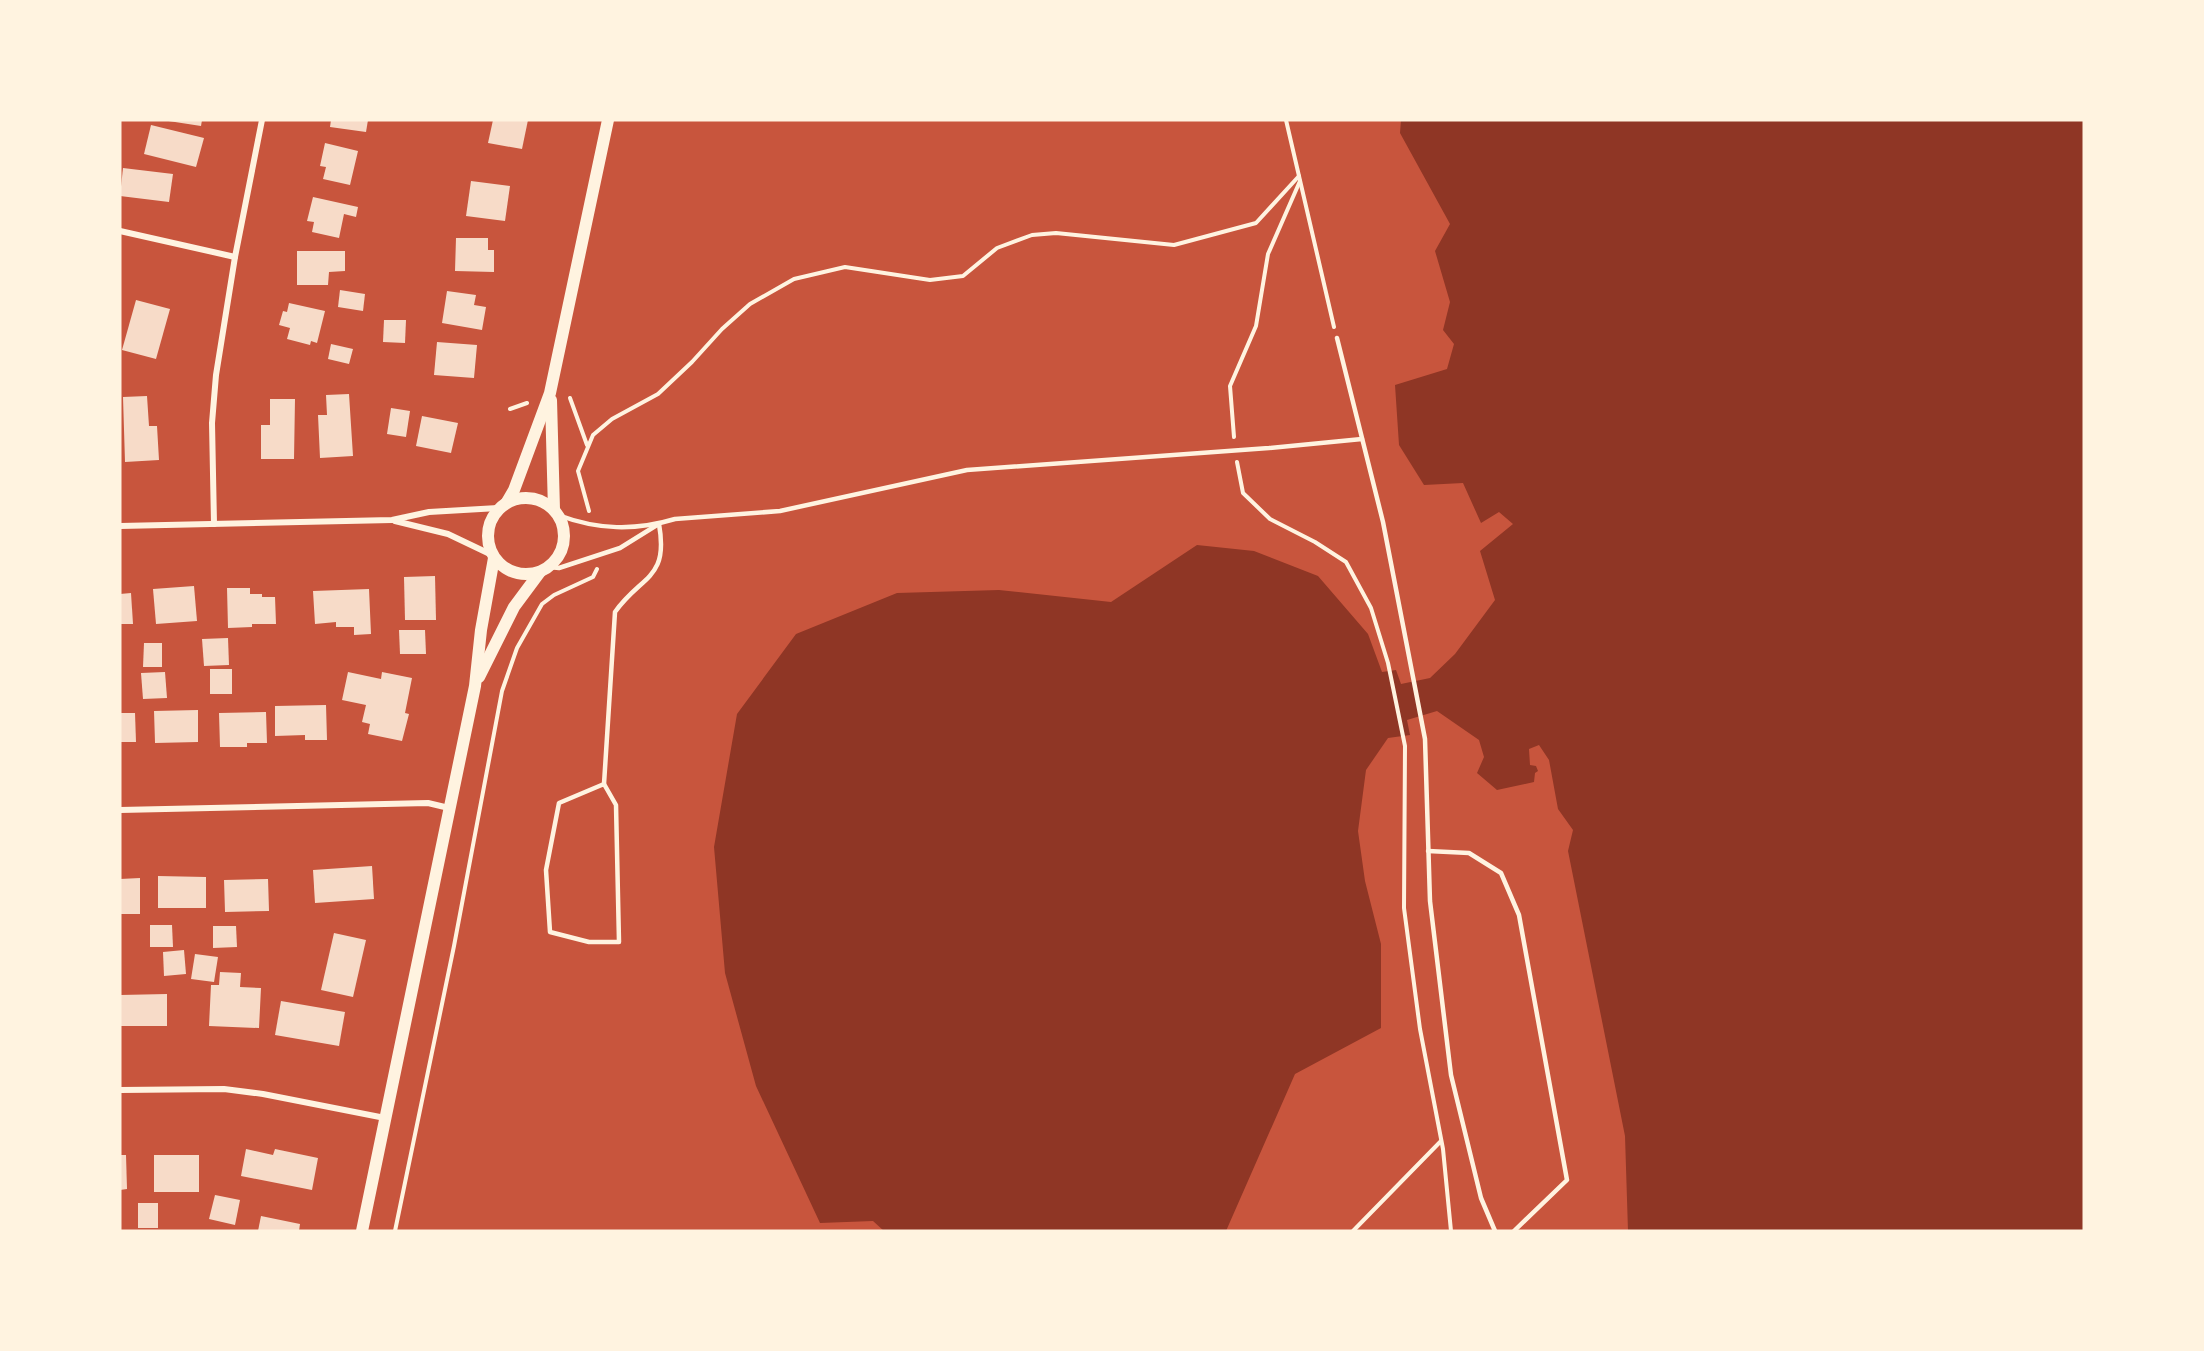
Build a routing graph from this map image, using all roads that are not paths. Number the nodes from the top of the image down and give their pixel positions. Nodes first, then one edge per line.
1 (262, 120) edge
2 (608, 120) edge
3 (120, 231) edge
4 (235, 257) junction
5 (1337, 338) road end
6 (550, 393) junction
7 (1362, 439) junction
8 (503, 505) junction
9 (556, 513) junction
10 (392, 520) junction
11 (214, 524) junction
12 (659, 524) junction
13 (120, 526) edge
14 (493, 556) junction
15 (544, 570) junction
16 (475, 686) junction
17 (604, 784) junction
18 (450, 808) junction
19 (120, 810) edge
20 (1428, 851) junction
21 (120, 1090) edge
22 (386, 1118) junction
23 (362, 1231) edge
24 (1495, 1231) edge
25 (1514, 1231) edge

1 - 4 street
2 - 6 main road
3 - 4 street
4 - 11 street
5 - 7 lane
6 - 8 main road
6 - 9 main road
7 - 12 lane
7 - 20 lane
8 - 9 main road
8 - 10 street
8 - 14 main road
9 - 12 lane
9 - 15 main road
10 - 11 street
10 - 14 street
11 - 13 street
12 - 15 lane
12 - 17 lane
14 - 15 main road
14 - 16 main road
15 - 16 main road
16 - 18 main road
17 - 17 lane
18 - 19 street
18 - 22 main road
20 - 24 lane
20 - 25 lane
21 - 22 street
22 - 23 main road

